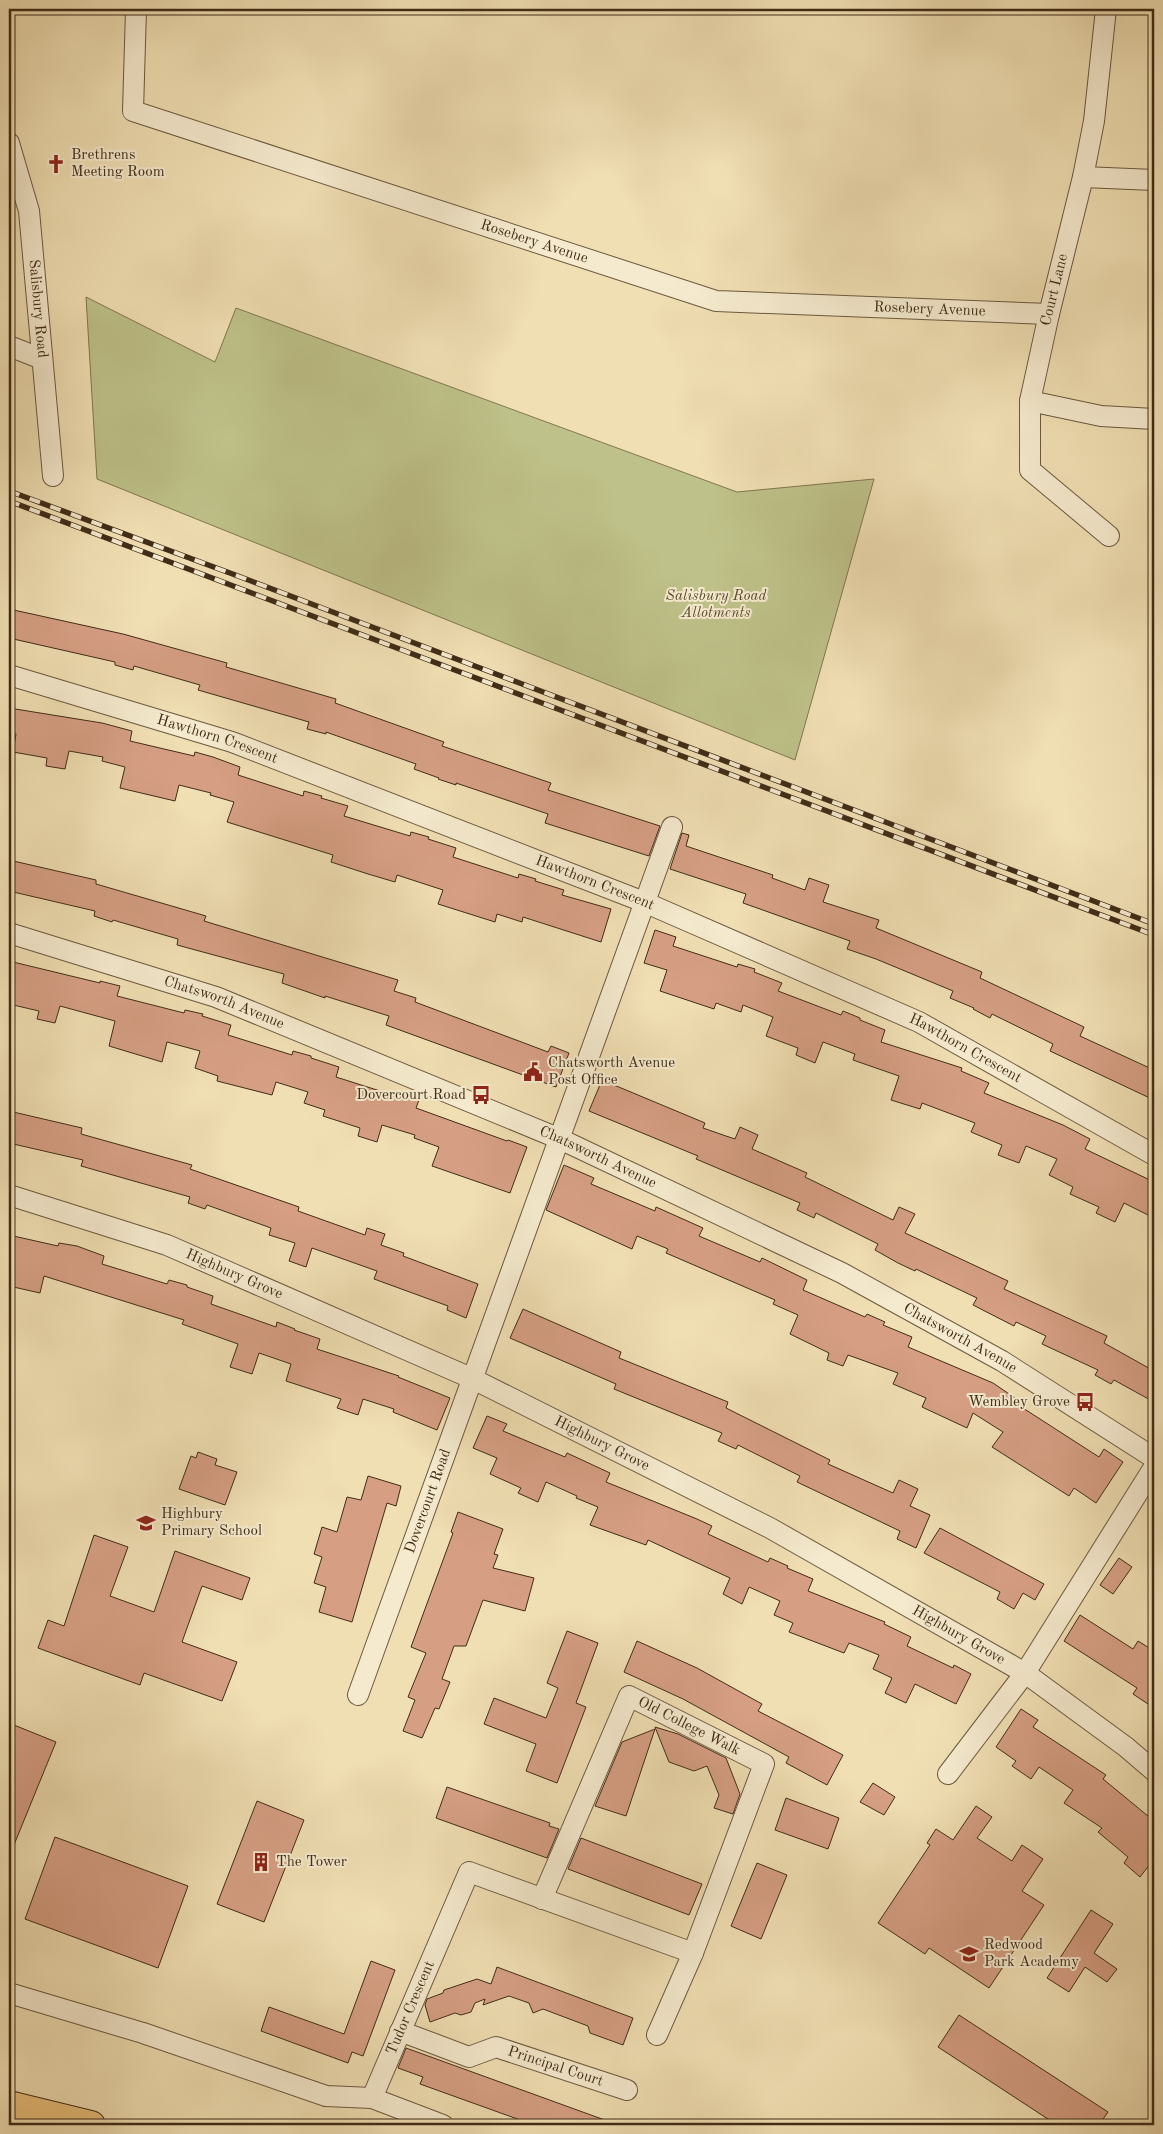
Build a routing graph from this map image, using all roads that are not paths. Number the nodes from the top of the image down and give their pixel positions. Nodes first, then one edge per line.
1 (136, 9) edge
2 (1106, 9) edge
3 (9, 142) edge
4 (1083, 177) junction
5 (1154, 180) edge
6 (1049, 314) junction
7 (9, 346) edge
8 (42, 359) junction
9 (1030, 401) junction
10 (1154, 418) edge
11 (53, 476) dead end
12 (1109, 536) dead end
13 (9, 675) edge
14 (672, 827) dead end
15 (644, 902) junction
16 (9, 933) edge
17 (560, 1139) junction
18 (1154, 1155) edge
19 (9, 1195) edge
20 (471, 1378) junction
21 (1154, 1458) edge
22 (1154, 1467) edge
23 (1025, 1673) junction
24 (358, 1695) dead end
25 (1154, 1770) edge
26 (948, 1774) dead end
27 (542, 1899) junction
28 (693, 1953) junction
29 (9, 1993) edge
30 (400, 2031) junction
31 (656, 2035) dead end
32 (627, 2090) dead end
33 (372, 2098) junction
34 (9, 2105) edge
35 (91, 2125) edge
36 (443, 2125) edge

1 - 6 street, Rosebery Avenue
2 - 4 street, Court Lane
3 - 8 street, Salisbury Road
4 - 5 street
4 - 6 street, Court Lane
6 - 9 street, Court Lane
7 - 8 street
8 - 11 street, Salisbury Road
9 - 10 street
9 - 12 street, Court Lane
13 - 15 street, Hawthorn Crescent
14 - 15 street, Dovercourt Road
15 - 17 street, Dovercourt Road
15 - 18 street, Hawthorn Crescent
16 - 17 street, Chatsworth Avenue
17 - 20 street, Dovercourt Road
17 - 21 street, Chatsworth Avenue
19 - 20 street, Highbury Grove
20 - 23 street, Highbury Grove
20 - 24 street, Dovercourt Road
22 - 23 street
23 - 25 street, Highbury Grove
23 - 26 street
27 - 28 street, Tudor Crescent
27 - 28 street, Old College Walk
27 - 30 street, Tudor Crescent
28 - 31 street
29 - 33 street
30 - 32 street, Principal Court
30 - 33 street, Tudor Crescent
33 - 36 street
34 - 35 highway

